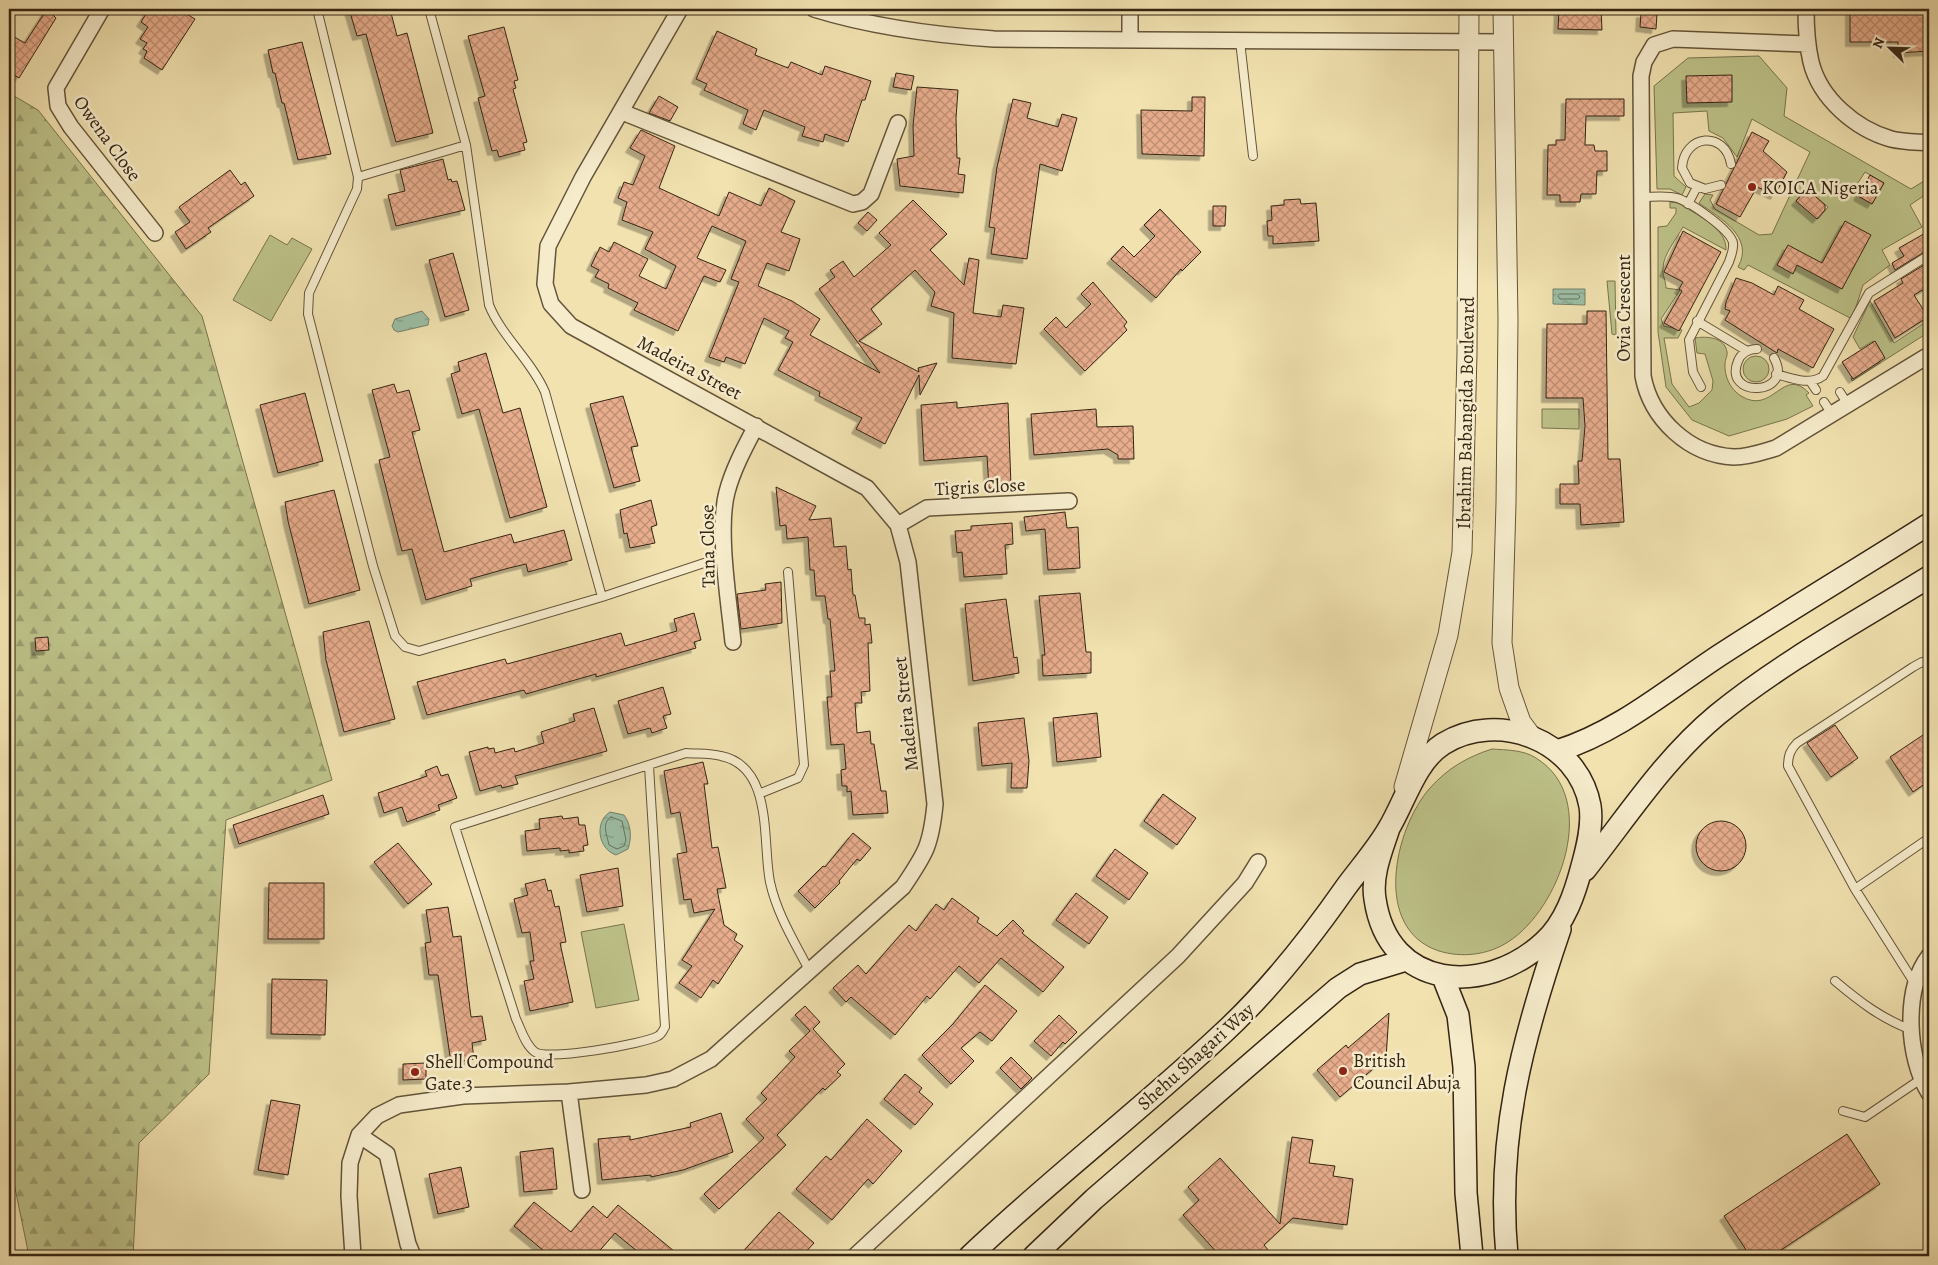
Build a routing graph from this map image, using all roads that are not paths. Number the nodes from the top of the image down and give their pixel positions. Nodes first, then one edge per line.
1 (102, 9) edge
2 (317, 9) edge
3 (429, 9) edge
4 (680, 9) edge
5 (814, 9) edge
6 (1130, 9) edge
7 (1469, 9) edge
8 (1503, 9) edge
9 (1806, 9) edge
10 (1130, 40) junction
11 (1240, 41) junction
12 (1503, 42) junction
13 (1469, 43) junction
14 (1808, 44) junction
15 (622, 112) junction
16 (898, 123) dead end
17 (1929, 143) edge
18 (466, 146) junction
19 (1253, 156) dead end
20 (1732, 164) dead end
21 (358, 177) junction
22 (1721, 185) dead end
23 (1697, 187) junction
24 (1642, 197) junction
25 (1688, 204) junction
26 (154, 233) dead end
27 (1929, 255) edge
28 (1697, 321) junction
29 (1757, 349) dead end
30 (1747, 351) junction
31 (1929, 355) edge
32 (1774, 358) dead end
33 (1776, 374) junction
34 (1810, 381) junction
35 (1700, 387) dead end
36 (1816, 390) dead end
37 (756, 426) junction
38 (1069, 501) dead end
39 (1929, 524) edge
40 (898, 525) junction
41 (725, 556) junction
42 (788, 572) dead end
43 (1929, 577) edge
44 (602, 597) junction
45 (733, 642) dead end
46 (1929, 665) edge
47 (1533, 738) junction
48 (1557, 751) junction
49 (649, 766) junction
50 (761, 793) junction
51 (1394, 818) junction
52 (1929, 838) edge
53 (1258, 862) dead end
54 (1579, 878) junction
55 (1855, 888) junction
56 (1564, 916) junction
57 (1929, 956) edge
58 (1406, 960) junction
59 (809, 970) junction
60 (1443, 977) junction
61 (1836, 981) dead end
62 (1915, 984) junction
63 (1912, 1030) junction
64 (1921, 1079) junction
65 (568, 1092) junction
66 (1929, 1093) edge
67 (1843, 1112) dead end
68 (359, 1134) junction
69 (582, 1190) dead end
70 (353, 1256) edge
71 (413, 1256) edge
72 (855, 1256) edge
73 (970, 1256) edge
74 (1034, 1256) edge
75 (1472, 1256) edge
76 (1507, 1256) edge

1 - 26 street, Owena Close
2 - 21 lane
3 - 18 lane
4 - 15 street, Madeira Street
5 - 10 street
6 - 10 street
7 - 13 street, Ibrahim Babangida Boulevard
8 - 12 street
9 - 14 street
10 - 11 street
11 - 13 street
11 - 19 lane
12 - 13 street
12 - 47 street
13 - 51 street, Ibrahim Babangida Boulevard
14 - 17 street
14 - 24 street, Ovia Crescent
15 - 16 street
15 - 37 street, Madeira Street
18 - 21 lane
18 - 44 lane
20 - 23 lane
21 - 44 lane
22 - 23 lane
23 - 25 lane
24 - 25 lane
24 - 31 street, Ovia Crescent
25 - 28 lane
27 - 34 lane
28 - 30 lane
28 - 35 lane
29 - 30 lane
30 - 33 lane
32 - 33 lane
33 - 34 lane
34 - 36 lane
37 - 40 street, Madeira Street
37 - 41 street, Tana Close
38 - 40 street, Tigris Close
39 - 48 main road
40 - 59 street, Madeira Street
41 - 44 lane
41 - 45 street, Tana Close
42 - 50 lane
43 - 54 main road
46 - 55 lane
47 - 48 main road
47 - 51 main road
48 - 54 main road
49 - 49 lane
49 - 50 lane
50 - 59 lane
51 - 58 main road
51 - 73 main road, Shehu Shagari Way
52 - 55 lane
53 - 72 street
54 - 56 main road
55 - 62 lane
56 - 60 main road
56 - 76 main road
57 - 62 street
58 - 60 main road
58 - 74 main road
59 - 65 street, Madeira Street
60 - 75 main road
61 - 63 lane
62 - 63 street
63 - 64 street
64 - 66 street
64 - 67 lane
65 - 68 street, Madeira Street
65 - 69 street
68 - 70 street, Madeira Street
68 - 71 street

